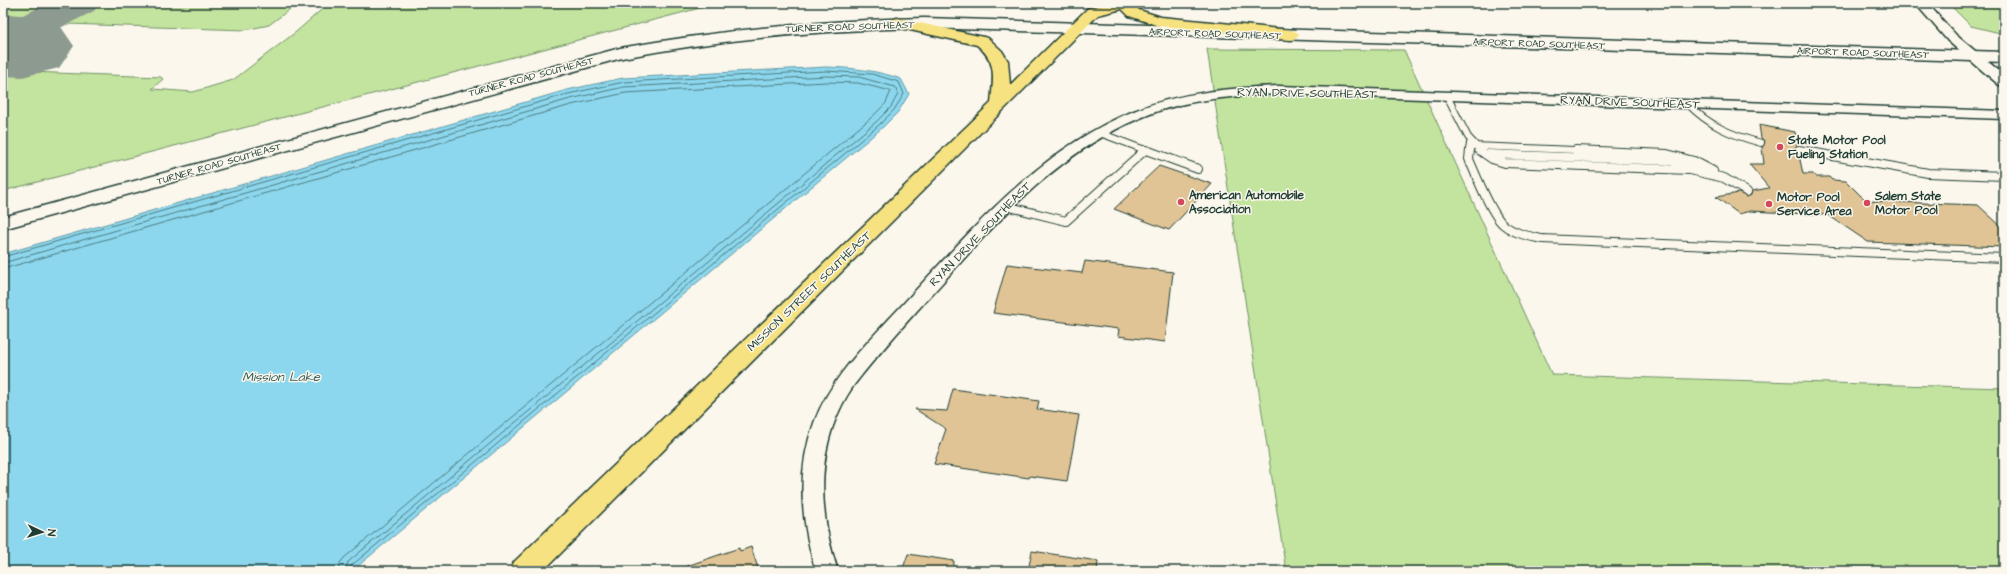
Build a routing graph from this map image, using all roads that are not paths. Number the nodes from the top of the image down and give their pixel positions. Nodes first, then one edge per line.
1 (1120, 3) edge
2 (1125, 3) edge
3 (1921, 3) edge
4 (1092, 7) edge
5 (897, 23) junction
6 (1074, 29) junction
7 (1291, 35) junction
8 (1970, 55) junction
9 (2004, 57) edge
10 (2004, 82) edge
11 (1447, 96) junction
12 (1000, 104) junction
13 (1688, 104) junction
14 (2004, 115) edge
15 (1100, 133) junction
16 (1762, 143) dead end
17 (1476, 148) junction
18 (1145, 150) junction
19 (1798, 150) dead end
20 (1198, 169) dead end
21 (2004, 176) edge
22 (1724, 178) junction
23 (1747, 192) dead end
24 (1006, 206) junction
25 (3, 223) edge
26 (2004, 258) edge
27 (524, 571) edge
28 (827, 571) edge

1 - 4 highway, MISSION STREET SOUTHEAST
2 - 7 highway
3 - 8 street
4 - 6 highway, MISSION STREET SOUTHEAST
5 - 6 main road, TURNER ROAD SOUTHEAST
5 - 12 highway
5 - 25 main road, TURNER ROAD SOUTHEAST
6 - 7 main road, AIRPORT ROAD SOUTHEAST
6 - 12 highway, MISSION STREET SOUTHEAST
7 - 8 main road, AIRPORT ROAD SOUTHEAST
8 - 9 main road, AIRPORT ROAD SOUTHEAST
8 - 10 street
11 - 13 street, RYAN DRIVE SOUTHEAST
11 - 15 street, RYAN DRIVE SOUTHEAST
11 - 17 lane
12 - 27 highway, MISSION STREET SOUTHEAST
13 - 14 street, RYAN DRIVE SOUTHEAST
13 - 16 lane
15 - 18 lane
15 - 24 street, RYAN DRIVE SOUTHEAST
17 - 22 lane
17 - 22 lane
17 - 22 lane
17 - 26 lane
18 - 20 lane
18 - 24 lane
19 - 21 lane
22 - 23 lane
24 - 28 street, RYAN DRIVE SOUTHEAST

